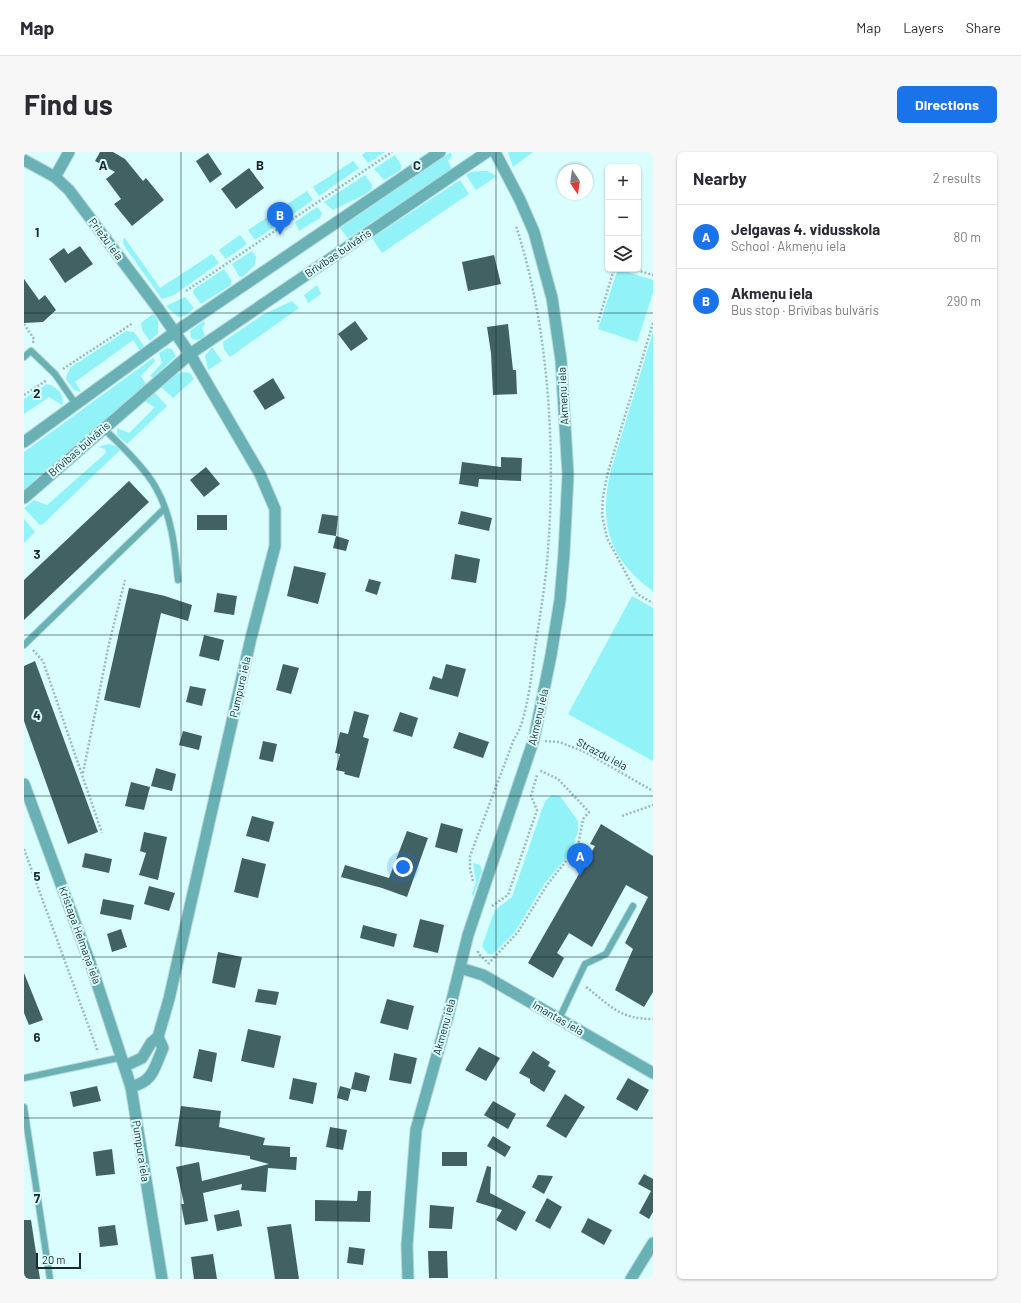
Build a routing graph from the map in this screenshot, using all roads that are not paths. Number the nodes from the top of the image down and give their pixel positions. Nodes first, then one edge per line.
1 (69, 152) edge
2 (440, 152) edge
3 (487, 152) edge
4 (495, 152) edge
5 (24, 160) edge
6 (55, 176) junction
7 (175, 332) junction
8 (190, 354) junction
9 (24, 357) edge
10 (75, 403) junction
11 (104, 428) junction
12 (24, 442) edge
13 (24, 498) edge
14 (164, 509) junction
15 (178, 580) dead end
16 (25, 645) edge
17 (24, 785) edge
18 (633, 906) dead end
19 (460, 968) junction
20 (558, 1019) junction
21 (158, 1037) junction
22 (124, 1062) junction
23 (653, 1073) edge
24 (24, 1078) edge
25 (131, 1087) junction
26 (24, 1107) edge
27 (653, 1243) edge
28 (50, 1279) edge
29 (162, 1279) edge
30 (408, 1279) edge
31 (631, 1279) edge

1 - 6 street
2 - 7 street
3 - 8 street, Brīvības bulvāris
4 - 19 street, Akmeņu iela
5 - 6 street, Priežu iela
6 - 7 street, Priežu iela
7 - 8 street
7 - 10 street
8 - 11 street, Brīvības bulvāris
8 - 21 street, Pumpura iela
9 - 10 lane
10 - 12 street
11 - 13 street, Brīvības bulvāris
11 - 14 lane
14 - 15 lane
14 - 16 lane
17 - 22 street, Kristapa Helmaņa iela
18 - 20 lane
19 - 20 street, Imantas iela
19 - 30 street, Akmeņu iela
20 - 23 street, Imantas iela
21 - 22 street, Pumpura iela
21 - 25 street, Pumpura iela
22 - 24 lane
22 - 25 street, Kristapa Helmaņa iela
25 - 29 street, Pumpura iela
26 - 28 lane
27 - 31 street

